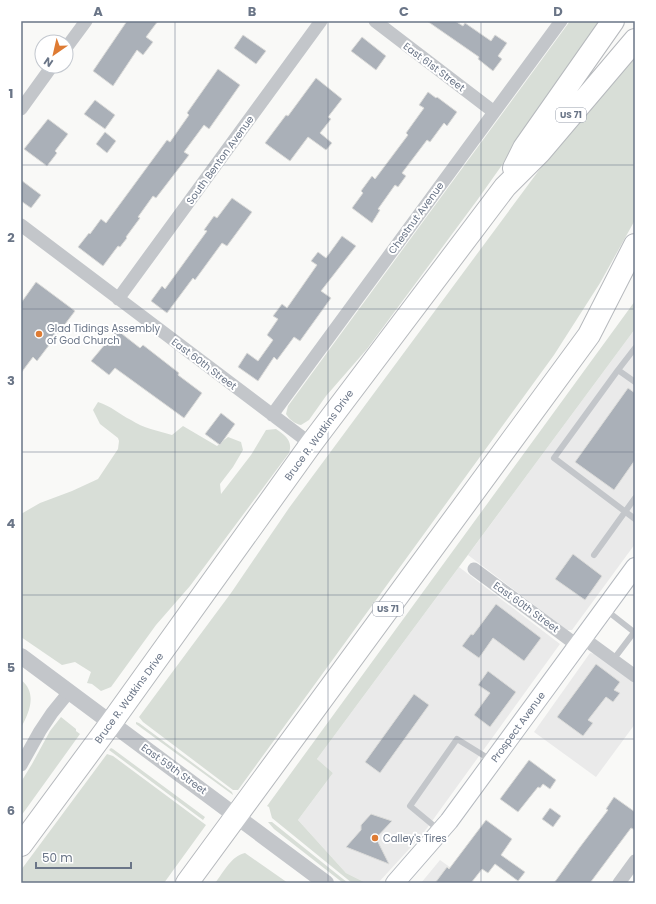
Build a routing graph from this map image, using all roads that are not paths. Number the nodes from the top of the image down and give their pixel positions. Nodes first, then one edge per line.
1 (86, 21) edge
2 (321, 21) edge
3 (375, 21) edge
4 (561, 21) edge
5 (613, 21) edge
6 (74, 37) edge
7 (635, 40) edge
8 (46, 74) edge
9 (21, 108) edge
10 (494, 112) junction
11 (505, 187) junction
12 (21, 226) edge
13 (635, 245) edge
14 (635, 274) edge
15 (118, 299) junction
16 (589, 335) junction
17 (635, 348) edge
18 (618, 370) junction
19 (635, 382) edge
20 (272, 415) junction
21 (311, 444) junction
22 (635, 498) edge
23 (625, 512) junction
24 (635, 519) edge
25 (594, 555) dead end
26 (635, 567) edge
27 (474, 569) dead end
28 (605, 609) junction
29 (635, 632) edge
30 (580, 642) junction
31 (21, 656) edge
32 (613, 660) junction
33 (635, 676) edge
34 (69, 692) junction
35 (111, 723) junction
36 (493, 762) junction
37 (21, 766) edge
38 (236, 816) junction
39 (440, 831) junction
40 (21, 844) edge
41 (635, 861) edge
42 (187, 883) edge
43 (326, 883) edge
44 (395, 883) edge
45 (619, 883) edge

1 - 6 street
2 - 15 street, South Benton Avenue
3 - 10 street, East 61st Street
4 - 10 street, Chestnut Avenue
5 - 11 highway
7 - 11 highway, Bruce R. Watkins Drive / US 71
8 - 9 street
10 - 20 street, Chestnut Avenue
11 - 21 highway, Bruce R. Watkins Drive / US 71
12 - 15 street, East 60th Street
13 - 16 highway, US 71
14 - 16 highway
15 - 20 street, East 60th Street
16 - 38 highway, US 71
17 - 18 lane
18 - 19 lane
18 - 23 lane
20 - 21 street, East 60th Street
21 - 35 highway, Bruce R. Watkins Drive / US 71
22 - 23 lane
23 - 24 lane
23 - 25 lane
26 - 28 main road, Prospect Avenue
27 - 30 street, East 60th Street
28 - 29 lane
28 - 30 main road, Prospect Avenue
29 - 32 lane
30 - 32 street, East 60th Street
30 - 36 main road, Prospect Avenue
31 - 34 street, East 59th Street
32 - 33 street, East 60th Street
34 - 35 street, East 59th Street
34 - 37 street
35 - 38 street, East 59th Street
35 - 40 highway, Bruce R. Watkins Drive / US 71
36 - 39 main road, Prospect Avenue
36 - 39 lane
38 - 42 highway, US 71
38 - 43 street, East 59th Street
39 - 44 main road, Prospect Avenue
41 - 45 street

